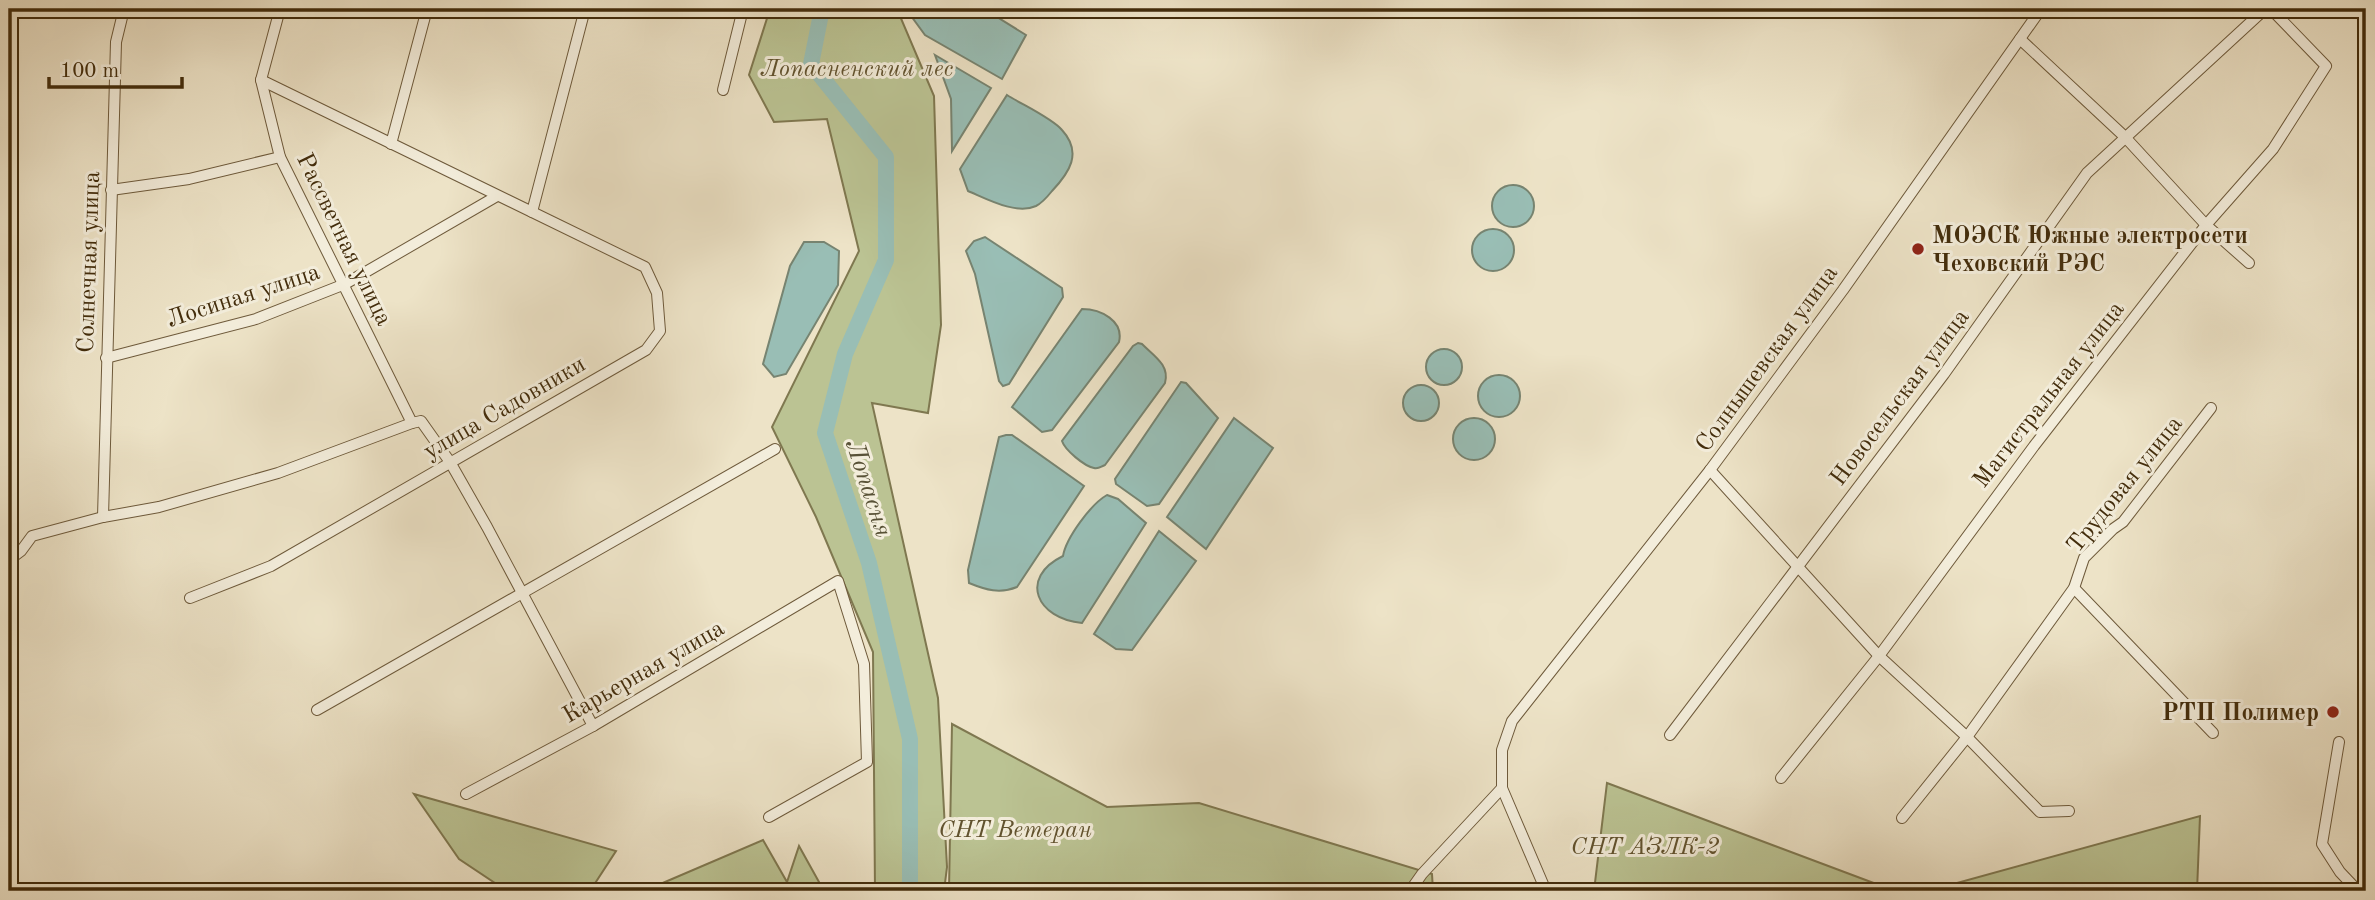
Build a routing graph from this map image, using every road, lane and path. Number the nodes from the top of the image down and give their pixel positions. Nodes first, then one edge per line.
1 (124, 9) edge
2 (280, 9) edge
3 (427, 9) edge
4 (585, 9) edge
5 (743, 9) edge
6 (2041, 9) edge
7 (2265, 9) edge
8 (2271, 9) edge
9 (2020, 39) junction
10 (261, 80) junction
11 (723, 90) dead end
12 (2125, 137) junction
13 (391, 144) junction
14 (280, 157) junction
15 (111, 190) junction
16 (497, 196) junction
17 (532, 212) junction
18 (2206, 225) junction
19 (2249, 263) dead end
20 (345, 284) junction
21 (106, 358) junction
22 (2211, 408) dead end
23 (412, 423) junction
24 (775, 449) dead end
25 (450, 462) junction
26 (1710, 470) junction
27 (103, 517) junction
28 (9, 560) edge
29 (1798, 565) junction
30 (2074, 588) junction
31 (522, 595) junction
32 (190, 598) dead end
33 (1879, 656) junction
34 (317, 710) dead end
35 (593, 726) junction
36 (2213, 733) dead end
37 (1670, 735) dead end
38 (1967, 737) junction
39 (2339, 742) dead end
40 (1781, 778) dead end
41 (1502, 789) junction
42 (466, 793) dead end
43 (2069, 811) dead end
44 (769, 817) dead end
45 (1902, 818) dead end
46 (1410, 891) edge
47 (1546, 891) edge
48 (2358, 891) edge

1 - 15 street, Солнечная улица
2 - 10 street, Рассветная улица
3 - 13 street
4 - 17 street
5 - 11 street
6 - 9 street, Солнышевская улица
7 - 12 street, Новосельская улица
8 - 18 street, Магистральная улица
9 - 12 street
9 - 26 street, Солнышевская улица
10 - 13 street, улица Садовники
10 - 14 street, Рассветная улица
12 - 18 street
12 - 29 street, Новосельская улица
13 - 16 street, улица Садовники
14 - 15 street
14 - 20 street, Рассветная улица
15 - 21 street, Солнечная улица
16 - 17 street, улица Садовники
16 - 20 street, Лосиная улица
17 - 25 street, улица Садовники
18 - 19 street
18 - 33 street, Магистральная улица
20 - 21 street, Лосиная улица
20 - 23 street, Рассветная улица
21 - 27 street, Солнечная улица
22 - 30 street, Трудовая улица
23 - 25 street, Рассветная улица
23 - 27 street, улица Садовники
24 - 31 street
25 - 31 street
25 - 32 street, улица Садовники
26 - 29 street
26 - 41 street, Солнышевская улица
27 - 28 street, улица Садовники
29 - 33 street
29 - 37 street, Новосельская улица
30 - 36 street, Трудовая улица
30 - 38 street, Трудовая улица
31 - 34 street
31 - 35 street
33 - 38 street
33 - 40 street, Магистральная улица
35 - 42 street, Карьерная улица
35 - 44 street, Карьерная улица
38 - 43 street
38 - 45 street, Трудовая улица
39 - 48 street
41 - 46 street
41 - 47 street

